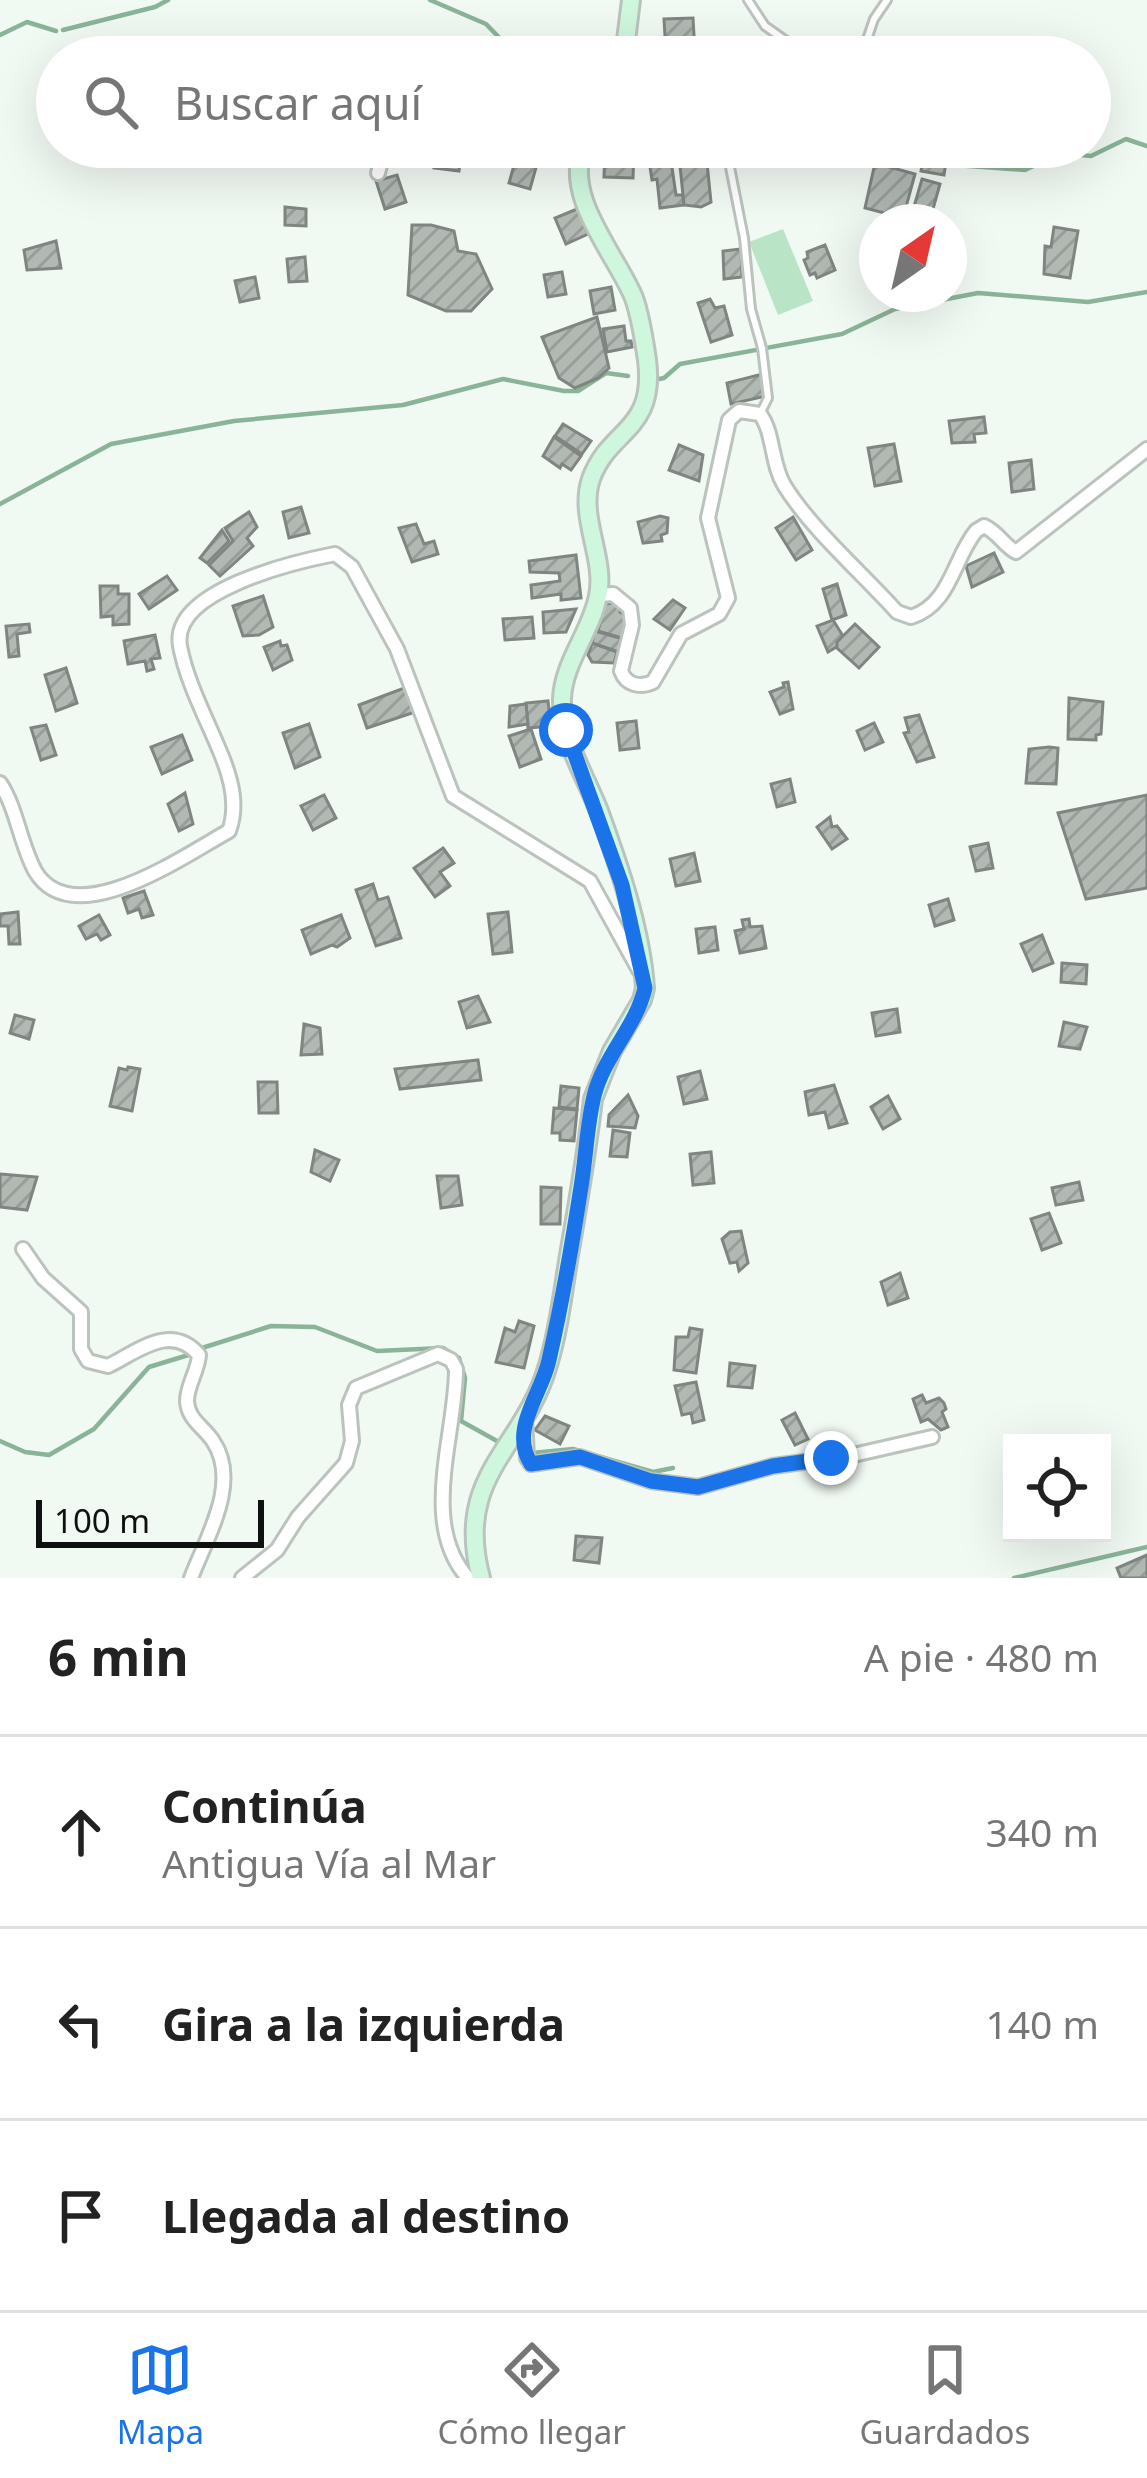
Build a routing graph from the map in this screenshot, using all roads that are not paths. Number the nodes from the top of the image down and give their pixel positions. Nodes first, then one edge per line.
1 (631, 0) edge
2 (748, 0) edge
3 (887, 0) edge
4 (626, 36) edge
5 (779, 36) edge
6 (868, 36) edge
7 (379, 168) edge
8 (581, 168) edge
9 (730, 168) edge
10 (378, 173) dead end
11 (760, 414) junction
12 (1147, 449) edge
13 (599, 595) junction
14 (0, 782) edge
15 (645, 980) junction
16 (23, 1249) dead end
17 (525, 1414) junction
18 (932, 1437) dead end
19 (191, 1578) edge
20 (242, 1578) edge
21 (468, 1578) edge
22 (481, 1578) edge

1 - 4 main road
2 - 5 lane
3 - 6 lane
7 - 10 street
8 - 13 main road
9 - 11 lane
11 - 12 street
11 - 13 street
13 - 15 main road
14 - 15 street
15 - 17 main road
16 - 19 street
17 - 18 street
17 - 22 main road
20 - 21 street

